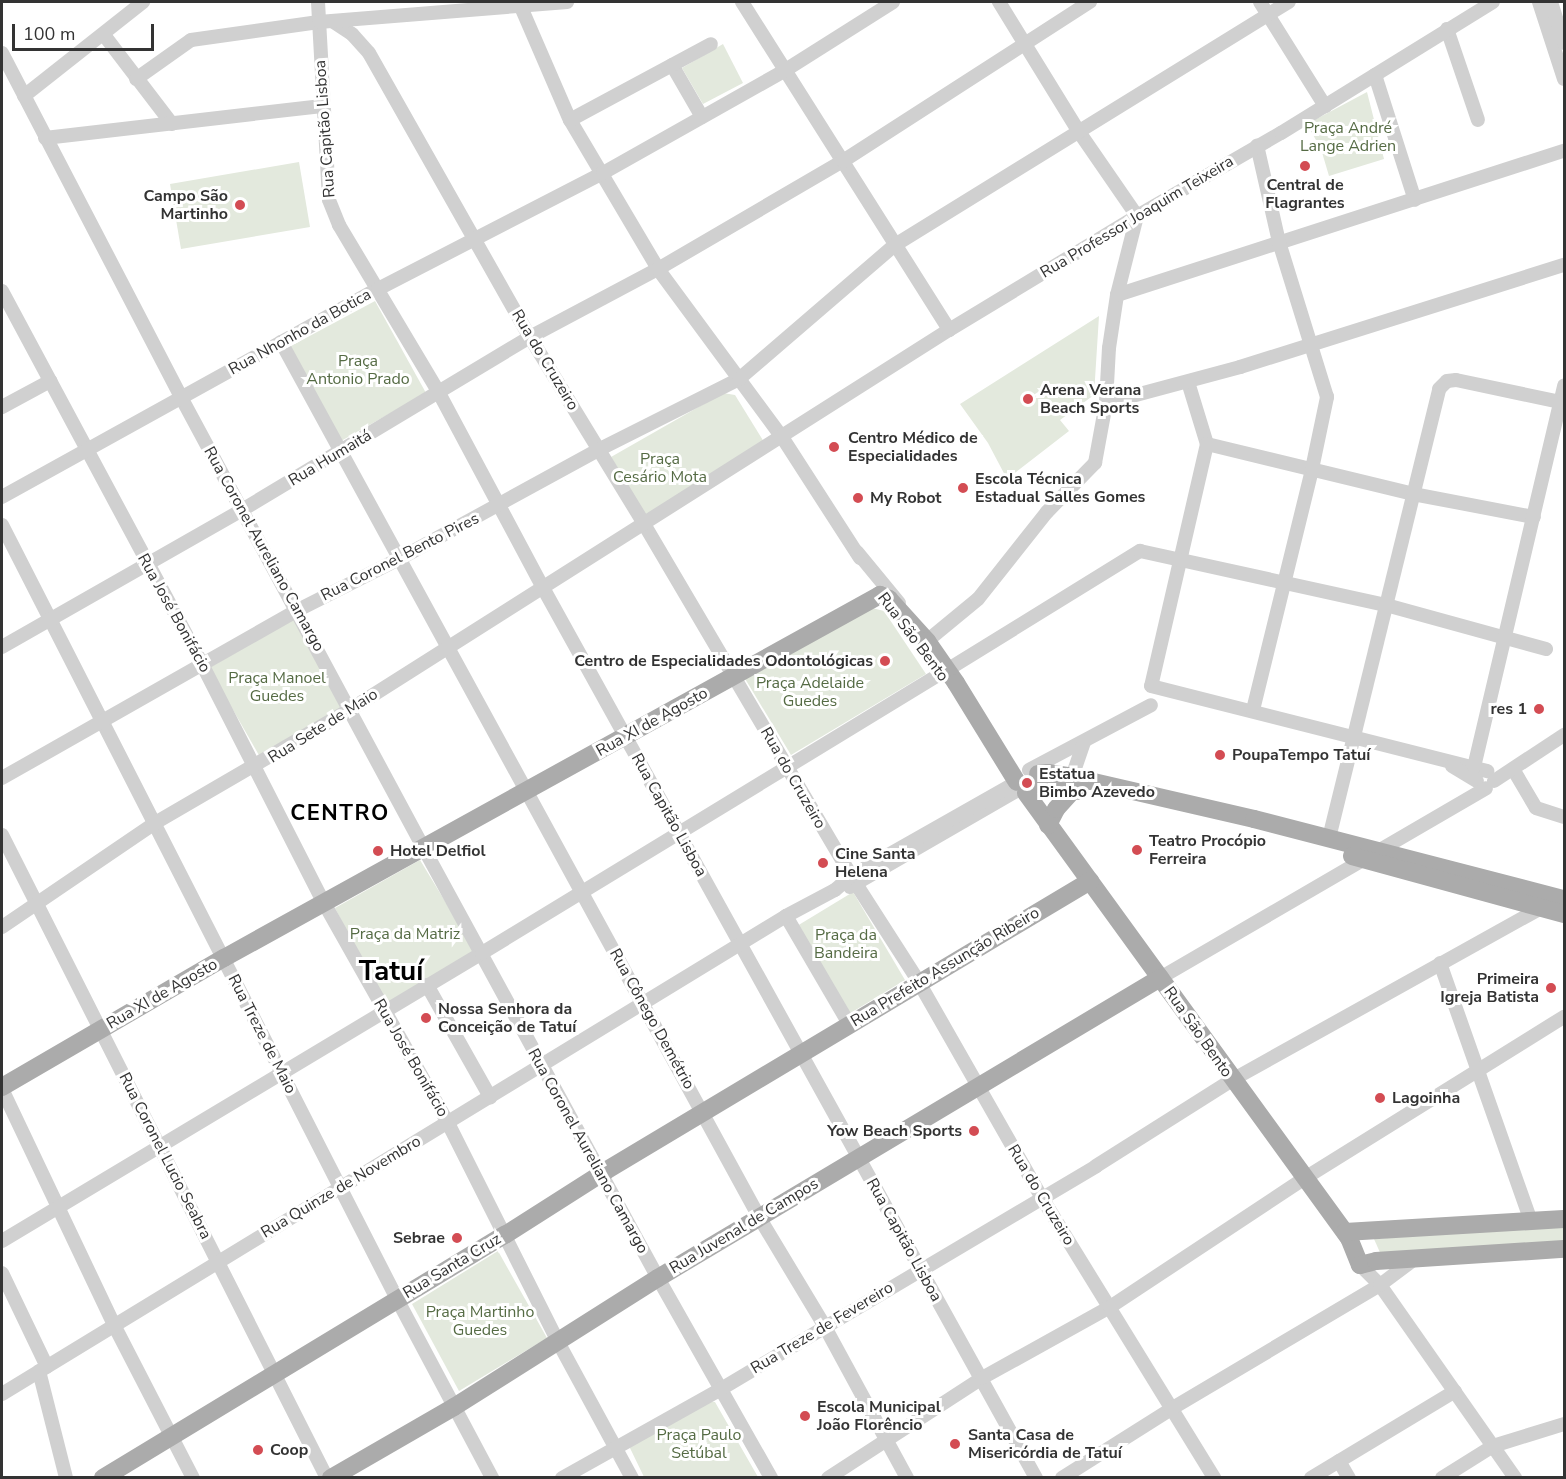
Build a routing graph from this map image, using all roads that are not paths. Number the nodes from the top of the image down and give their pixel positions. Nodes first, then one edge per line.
1 (143, 2) edge
2 (318, 2) edge
3 (567, 2) edge
4 (742, 2) edge
5 (893, 2) edge
6 (999, 2) edge
7 (1090, 2) edge
8 (1260, 2) edge
9 (1289, 2) edge
10 (1493, 2) edge
11 (1539, 2) edge
12 (1551, 2) edge
13 (521, 7) junction
14 (1268, 15) junction
15 (326, 22) junction
16 (1447, 29) junction
17 (104, 35) junction
18 (1564, 43) edge
19 (711, 44) dead end
20 (1023, 44) junction
21 (2, 53) edge
22 (1562, 60) edge
23 (672, 65) junction
24 (784, 71) junction
25 (1375, 75) junction
26 (136, 79) junction
27 (1564, 79) edge
28 (24, 96) junction
29 (322, 106) junction
30 (1324, 106) junction
31 (702, 117) junction
32 (570, 120) junction
33 (1478, 120) dead end
34 (172, 124) junction
35 (1079, 132) junction
36 (45, 138) junction
37 (1257, 145) junction
38 (1564, 151) edge
39 (843, 161) junction
40 (603, 173) junction
41 (1415, 200) junction
42 (1137, 216) junction
43 (476, 240) junction
44 (1278, 242) junction
45 (895, 245) junction
46 (1564, 265) edge
47 (658, 269) junction
48 (378, 289) junction
49 (2, 291) edge
50 (1117, 295) junction
51 (949, 330) junction
52 (530, 337) junction
53 (280, 342) junction
54 (1310, 345) junction
55 (739, 379) junction
56 (50, 381) junction
57 (1188, 382) junction
58 (1564, 385) edge
59 (439, 393) junction
60 (182, 399) junction
61 (1560, 402) junction
62 (1106, 403) junction
63 (2, 407) edge
64 (782, 437) junction
65 (1207, 444) junction
66 (598, 450) junction
67 (89, 451) junction
68 (339, 452) junction
69 (1312, 469) junction
70 (1413, 494) junction
71 (2, 497) edge
72 (498, 506) junction
73 (242, 510) junction
74 (1534, 517) junction
75 (644, 524) junction
76 (2, 525) edge
77 (857, 552) junction
78 (399, 559) junction
79 (1180, 561) junction
80 (147, 565) junction
81 (1285, 582) junction
82 (542, 586) junction
83 (880, 595) junction
84 (1386, 605) junction
85 (298, 610) junction
86 (51, 620) junction
87 (1504, 636) junction
88 (927, 641) junction
89 (2, 647) edge
90 (447, 648) junction
91 (1546, 649) dead end
92 (202, 664) junction
93 (944, 672) junction
94 (733, 677) junction
95 (1151, 705) dead end
96 (351, 709) junction
97 (1253, 710) junction
98 (100, 722) junction
99 (1564, 735) edge
100 (626, 736) junction
101 (1354, 736) junction
102 (1084, 742) junction
103 (256, 766) junction
104 (786, 768) junction
105 (1513, 769) junction
106 (2, 778) edge
107 (1484, 778) junction
108 (1029, 782) junction
109 (1073, 783) junction
110 (527, 791) junction
111 (1564, 818) edge
112 (155, 824) junction
113 (1048, 825) junction
114 (678, 832) junction
115 (2, 835) edge
116 (1329, 838) junction
117 (423, 847) junction
118 (1372, 855) junction
119 (1090, 880) junction
120 (854, 881) junction
121 (582, 891) junction
122 (1564, 899) edge
123 (1542, 902) junction
124 (324, 903) junction
125 (37, 904) junction
126 (1564, 914) edge
127 (786, 916) junction
128 (2, 927) edge
129 (740, 944) junction
130 (482, 953) junction
131 (224, 958) junction
132 (1440, 963) junction
133 (1160, 978) junction
134 (919, 982) junction
135 (430, 984) junction
136 (643, 1004) junction
137 (383, 1011) junction
138 (1564, 1017) edge
139 (849, 1024) junction
140 (100, 1030) junction
141 (800, 1054) junction
142 (541, 1065) junction
143 (1480, 1069) junction
144 (282, 1071) junction
145 (1232, 1080) junction
146 (2, 1088) edge
147 (979, 1088) junction
148 (493, 1095) junction
149 (704, 1113) junction
150 (448, 1123) junction
151 (161, 1147) junction
152 (859, 1158) junction
153 (602, 1173) junction
154 (1305, 1178) junction
155 (341, 1186) junction
156 (1041, 1198) junction
157 (57, 1207) junction
158 (759, 1217) junction
159 (1564, 1219) edge
160 (1532, 1221) junction
161 (505, 1234) junction
162 (1347, 1235) junction
163 (2, 1241) edge
164 (1564, 1249) edge
165 (1416, 1258) junction
166 (219, 1262) junction
167 (1368, 1263) junction
168 (919, 1270) junction
169 (2, 1273) edge
170 (658, 1278) junction
171 (1380, 1285) junction
172 (397, 1299) junction
173 (1110, 1307) junction
174 (114, 1325) junction
175 (825, 1327) junction
176 (558, 1340) junction
177 (43, 1369) junction
178 (275, 1373) junction
179 (982, 1378) junction
180 (721, 1389) junction
181 (1455, 1391) junction
182 (2, 1394) edge
183 (454, 1407) junction
184 (1171, 1408) junction
185 (1564, 1424) edge
186 (172, 1437) junction
187 (885, 1440) junction
188 (1493, 1446) junction
189 (615, 1448) junction
190 (1339, 1461) junction
191 (66, 1478) edge
192 (103, 1478) edge
193 (193, 1478) edge
194 (329, 1478) edge
195 (492, 1478) edge
196 (562, 1478) edge
197 (632, 1478) edge
198 (771, 1478) edge
199 (828, 1478) edge
200 (907, 1478) edge
201 (1036, 1478) edge
202 (1062, 1478) edge
203 (1214, 1478) edge
204 (1311, 1478) edge
205 (1349, 1478) edge
206 (1442, 1478) edge
207 (1515, 1478) edge

1 - 17 street
2 - 15 street, Rua Capitão Lisboa
3 - 13 street
4 - 24 street
5 - 24 street, Rua Nhonho da Botica
6 - 20 street
7 - 20 street, Rua Humaitá
8 - 14 street
9 - 14 street, Rua Coronel Bento Pires
10 - 16 street, Rua Professor Joaquim Teixeira
11 - 22 street
12 - 18 street
13 - 15 street
13 - 32 street, Rua São Bento
14 - 30 street
14 - 35 street, Rua Coronel Bento Pires
15 - 26 street
15 - 29 street, Rua Capitão Lisboa
15 - 43 street, Rua do Cruzeiro
16 - 25 street, Rua Professor Joaquim Teixeira
16 - 33 street
17 - 26 street
17 - 28 street
19 - 23 street
20 - 35 street
20 - 39 street, Rua Humaitá
21 - 28 street, Rua Coronel Aureliano Camargo
22 - 27 street
23 - 31 street
23 - 32 street
24 - 31 street, Rua Nhonho da Botica
24 - 39 street
25 - 30 street, Rua Professor Joaquim Teixeira
25 - 41 street
26 - 34 street
28 - 36 street, Rua Coronel Aureliano Camargo
29 - 34 street
29 - 48 street, Rua Capitão Lisboa
30 - 37 street, Rua Professor Joaquim Teixeira
31 - 40 street, Rua Nhonho da Botica
32 - 40 street, Rua São Bento
34 - 36 street
35 - 42 street
35 - 45 street, Rua Coronel Bento Pires
36 - 60 street, Rua Coronel Aureliano Camargo
37 - 42 street, Rua Professor Joaquim Teixeira
37 - 44 street
38 - 41 street
39 - 45 street
39 - 47 street, Rua Humaitá
40 - 43 street, Rua Nhonho da Botica
40 - 47 street, Rua São Bento
41 - 44 street
42 - 50 street
42 - 51 street, Rua Professor Joaquim Teixeira
43 - 48 street, Rua Nhonho da Botica
43 - 52 street, Rua do Cruzeiro
44 - 50 street
44 - 54 street
45 - 51 street
45 - 55 street, Rua Coronel Bento Pires
46 - 54 street
47 - 52 street, Rua Humaitá
47 - 55 street, Rua São Bento
48 - 53 street, Rua Nhonho da Botica
48 - 59 street, Rua Capitão Lisboa
49 - 56 street, Rua José Bonifácio
50 - 62 street
51 - 64 street, Rua Professor Joaquim Teixeira
52 - 59 street, Rua Humaitá
52 - 66 street, Rua do Cruzeiro
53 - 60 street, Rua Nhonho da Botica
53 - 68 street, Rua Cônego Demétrio
54 - 57 street
54 - 69 street
55 - 64 street, Rua São Bento
55 - 66 street, Rua Coronel Bento Pires
56 - 63 street
56 - 67 street, Rua José Bonifácio
57 - 62 street
57 - 65 street
58 - 61 street
59 - 68 street, Rua Humaitá
59 - 72 street, Rua Capitão Lisboa
60 - 67 street, Rua Nhonho da Botica
60 - 73 street, Rua Coronel Aureliano Camargo
61 - 70 street
61 - 74 street
62 - 88 street
64 - 75 street, Rua Professor Joaquim Teixeira
64 - 77 street, Rua São Bento
65 - 69 street
65 - 79 street
66 - 72 street, Rua Coronel Bento Pires
66 - 75 street, Rua do Cruzeiro
67 - 71 street, Rua Nhonho da Botica
67 - 80 street, Rua José Bonifácio
68 - 73 street, Rua Humaitá
68 - 78 street, Rua Cônego Demétrio
69 - 70 street
69 - 81 street
70 - 74 street
70 - 84 street
72 - 78 street, Rua Coronel Bento Pires
72 - 82 street, Rua Capitão Lisboa
73 - 80 street, Rua Humaitá
73 - 85 street, Rua Coronel Aureliano Camargo
74 - 87 street
75 - 82 street, Rua Sete de Maio
75 - 94 street, Rua do Cruzeiro
76 - 86 street, Rua Treze de Maio
77 - 83 street, Rua São Bento
77 - 88 street, Rua São Bento
78 - 85 street, Rua Coronel Bento Pires
78 - 90 street, Rua Cônego Demétrio
79 - 81 street
79 - 93 street
79 - 97 street
80 - 86 street, Rua Humaitá
80 - 92 street, Rua José Bonifácio
81 - 84 street
81 - 97 street
82 - 90 street, Rua Sete de Maio
82 - 100 street, Rua Capitão Lisboa
83 - 88 main road
83 - 93 main road, Rua São Bento
83 - 94 main road, Rua XI de Agosto
84 - 87 street
84 - 101 street
85 - 92 street, Rua Coronel Bento Pires
85 - 96 street, Rua Coronel Aureliano Camargo
86 - 89 street, Rua Humaitá
86 - 98 street, Rua Treze de Maio
87 - 91 street
87 - 107 street
88 - 93 main road, Rua São Bento
90 - 96 street, Rua Sete de Maio
90 - 110 street, Rua Cônego Demétrio
92 - 98 street, Rua Coronel Bento Pires
92 - 103 street, Rua José Bonifácio
93 - 104 street
93 - 108 main road, Rua São Bento
94 - 100 main road, Rua XI de Agosto
94 - 104 street, Rua do Cruzeiro
95 - 102 street, Rua Quinze de Novembro
96 - 103 street, Rua Sete de Maio
96 - 117 street, Rua Coronel Aureliano Camargo
97 - 101 street
98 - 106 street, Rua Coronel Bento Pires
98 - 112 street, Rua Treze de Maio
99 - 105 street
100 - 110 main road, Rua XI de Agosto
100 - 114 street, Rua Capitão Lisboa
101 - 107 street
101 - 116 street
102 - 108 street, Rua Quinze de Novembro
102 - 109 street
103 - 112 street, Rua Sete de Maio
103 - 124 street, Rua José Bonifácio
104 - 114 street
104 - 120 street, Rua do Cruzeiro
105 - 107 street
105 - 111 street
107 - 118 street
108 - 109 main road
108 - 113 main road, Rua São Bento
108 - 120 street, Rua Quinze de Novembro
109 - 113 main road
109 - 116 main road
109 - 118 main road
110 - 117 main road, Rua XI de Agosto
110 - 121 street, Rua Cônego Demétrio
112 - 125 street, Rua Sete de Maio
112 - 131 street, Rua Treze de Maio
113 - 119 main road, Rua São Bento
114 - 121 street
114 - 129 street, Rua Capitão Lisboa
115 - 125 street, Rua Coronel Lucio Seabra
116 - 118 main road
117 - 124 main road
117 - 130 street, Rua Coronel Aureliano Camargo
118 - 123 main road
118 - 133 street
119 - 133 main road, Rua São Bento
119 - 134 main road, Rua Prefeito Assunção Ribeiro
120 - 127 street, Rua Quinze de Novembro
120 - 134 street, Rua do Cruzeiro
121 - 130 street
121 - 136 street, Rua Cônego Demétrio
122 - 123 main road
123 - 126 main road
123 - 132 street, Rua Treze de Fevereiro
124 - 131 main road, Rua XI de Agosto
124 - 137 street, Rua José Bonifácio
125 - 128 street, Rua Sete de Maio
125 - 140 street, Rua Coronel Lucio Seabra
127 - 129 street, Rua Quinze de Novembro
127 - 139 street
129 - 136 street, Rua Quinze de Novembro
129 - 141 street, Rua Capitão Lisboa
130 - 135 street
130 - 142 street, Rua Coronel Aureliano Camargo
131 - 140 main road, Rua XI de Agosto
131 - 144 street, Rua Treze de Maio
132 - 143 street
132 - 145 street, Rua Treze de Fevereiro
133 - 145 main road, Rua São Bento
133 - 147 main road, Rua Juvenal de Campos
134 - 139 main road, Rua Prefeito Assunção Ribeiro
134 - 147 street, Rua do Cruzeiro
135 - 137 street
135 - 148 street
136 - 142 street, Rua Quinze de Novembro
136 - 149 street, Rua Cônego Demétrio
137 - 144 street
137 - 150 street, Rua José Bonifácio
138 - 143 street
139 - 141 main road, Rua Prefeito Assunção Ribeiro
140 - 146 main road, Rua XI de Agosto
140 - 151 street, Rua Coronel Lucio Seabra
141 - 149 main road, Rua Santa Cruz
141 - 152 street, Rua Capitão Lisboa
142 - 148 street, Rua Quinze de Novembro
142 - 153 street, Rua Coronel Aureliano Camargo
143 - 154 street
143 - 160 street
144 - 151 street
144 - 155 street, Rua Treze de Maio
145 - 154 main road, Rua São Bento
145 - 156 street, Rua Treze de Fevereiro
146 - 157 street
147 - 152 main road, Rua Juvenal de Campos
147 - 156 street, Rua do Cruzeiro
148 - 150 street, Rua Quinze de Novembro
149 - 153 main road, Rua Santa Cruz
149 - 158 street, Rua Cônego Demétrio
150 - 155 street, Rua Quinze de Novembro
150 - 161 street, Rua José Bonifácio
151 - 157 street
151 - 166 street, Rua Coronel Lucio Seabra
152 - 158 main road, Rua Juvenal de Campos
152 - 168 street, Rua Capitão Lisboa
153 - 161 main road, Rua Santa Cruz
153 - 170 street, Rua Coronel Aureliano Camargo
154 - 162 main road, Rua São Bento
154 - 173 street
155 - 166 street, Rua Quinze de Novembro
155 - 172 street, Rua Treze de Maio
156 - 168 street, Rua Treze de Fevereiro
156 - 173 street, Rua do Cruzeiro
157 - 163 street
157 - 174 street
158 - 170 main road, Rua Juvenal de Campos
158 - 175 street, Rua Cônego Demétrio
159 - 160 main road
160 - 162 main road
161 - 172 main road, Rua Santa Cruz
161 - 176 street, Rua José Bonifácio
162 - 167 main road, Rua São Bento
164 - 165 main road
165 - 167 main road
165 - 171 street
166 - 174 street, Rua Quinze de Novembro
166 - 178 street, Rua Coronel Lucio Seabra
167 - 171 street, Rua São Bento
168 - 175 street, Rua Treze de Fevereiro
168 - 179 street, Rua Capitão Lisboa
169 - 177 street
170 - 176 main road, Rua Juvenal de Campos
170 - 180 street, Rua Coronel Aureliano Camargo
171 - 181 street, Rua São Bento
171 - 184 street
172 - 178 main road, Rua Santa Cruz
172 - 183 street, Rua Treze de Maio
173 - 179 street
173 - 184 street, Rua do Cruzeiro
174 - 177 street, Rua Quinze de Novembro
174 - 186 street
175 - 180 street, Rua Treze de Fevereiro
175 - 187 street, Rua Cônego Demétrio
176 - 183 main road, Rua Juvenal de Campos
176 - 189 street, Rua José Bonifácio
177 - 182 street, Rua Quinze de Novembro
177 - 191 street
178 - 186 main road, Rua Santa Cruz
178 - 194 street, Rua Coronel Lucio Seabra
179 - 187 street
179 - 201 street, Rua Capitão Lisboa
180 - 189 street, Rua Treze de Fevereiro
180 - 198 street
181 - 188 street, Rua São Bento
181 - 190 street
183 - 194 main road, Rua Juvenal de Campos
183 - 195 street, Rua Treze de Maio
184 - 202 street
184 - 203 street, Rua do Cruzeiro
185 - 188 street
186 - 192 main road, Rua Santa Cruz
186 - 193 street
187 - 199 street
187 - 200 street, Rua Cônego Demétrio
188 - 206 street
188 - 207 street, Rua São Bento
189 - 196 street, Rua Treze de Fevereiro
189 - 197 street, Rua José Bonifácio
190 - 204 street
190 - 205 street

